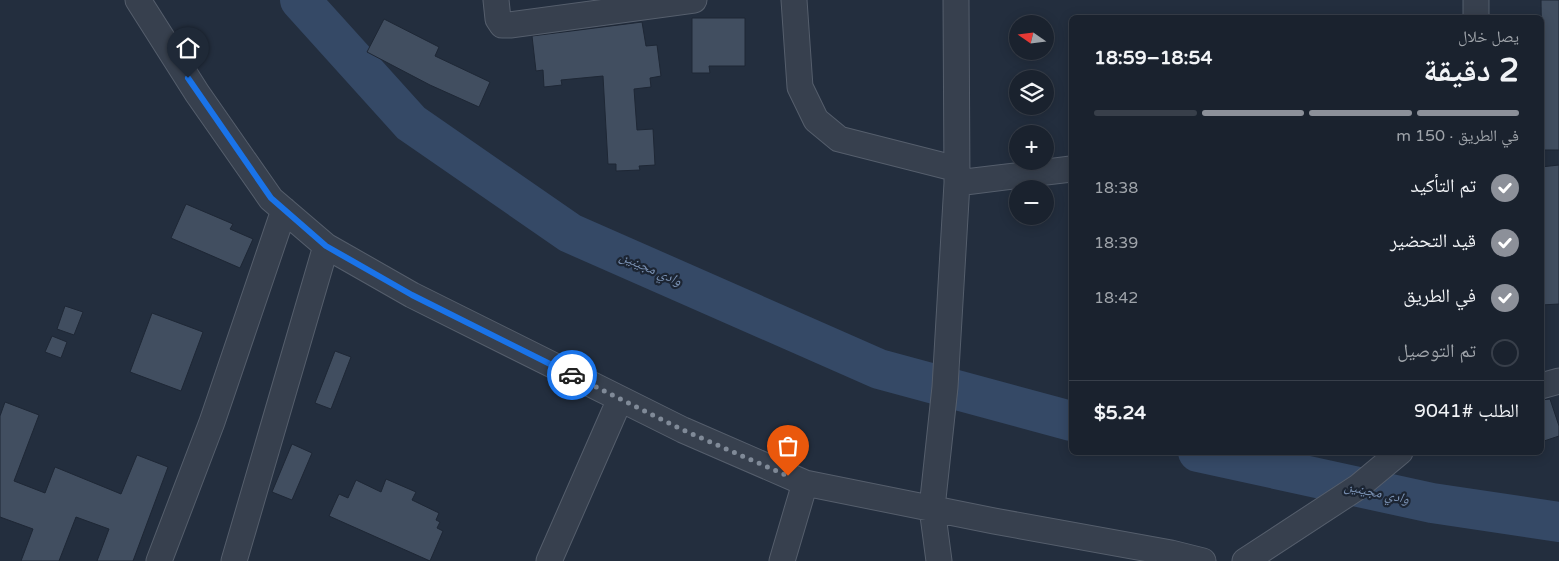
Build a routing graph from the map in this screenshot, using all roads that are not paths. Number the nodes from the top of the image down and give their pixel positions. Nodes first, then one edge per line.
1 (138, 0) edge
2 (496, 0) edge
3 (694, 0) edge
4 (794, 0) edge
5 (956, 0) edge
6 (1476, 0) edge
7 (1476, 15) edge
8 (1069, 170) edge
9 (957, 176) junction
10 (284, 210) junction
11 (326, 246) junction
12 (1559, 381) edge
13 (1544, 385) edge
14 (620, 399) junction
15 (1396, 455) edge
16 (805, 484) junction
17 (932, 508) junction
18 (159, 561) edge
19 (234, 561) edge
20 (549, 561) edge
21 (782, 561) edge
22 (940, 561) edge
23 (1203, 561) edge
24 (1245, 561) edge

1 - 10 street
2 - 3 street
4 - 9 street
5 - 9 street
6 - 7 street
8 - 9 street
9 - 17 street
10 - 11 street
10 - 18 street
11 - 14 street
11 - 19 street
12 - 13 street
14 - 16 street
14 - 20 street
15 - 24 street
16 - 17 street
16 - 21 street
17 - 22 street
17 - 23 street

